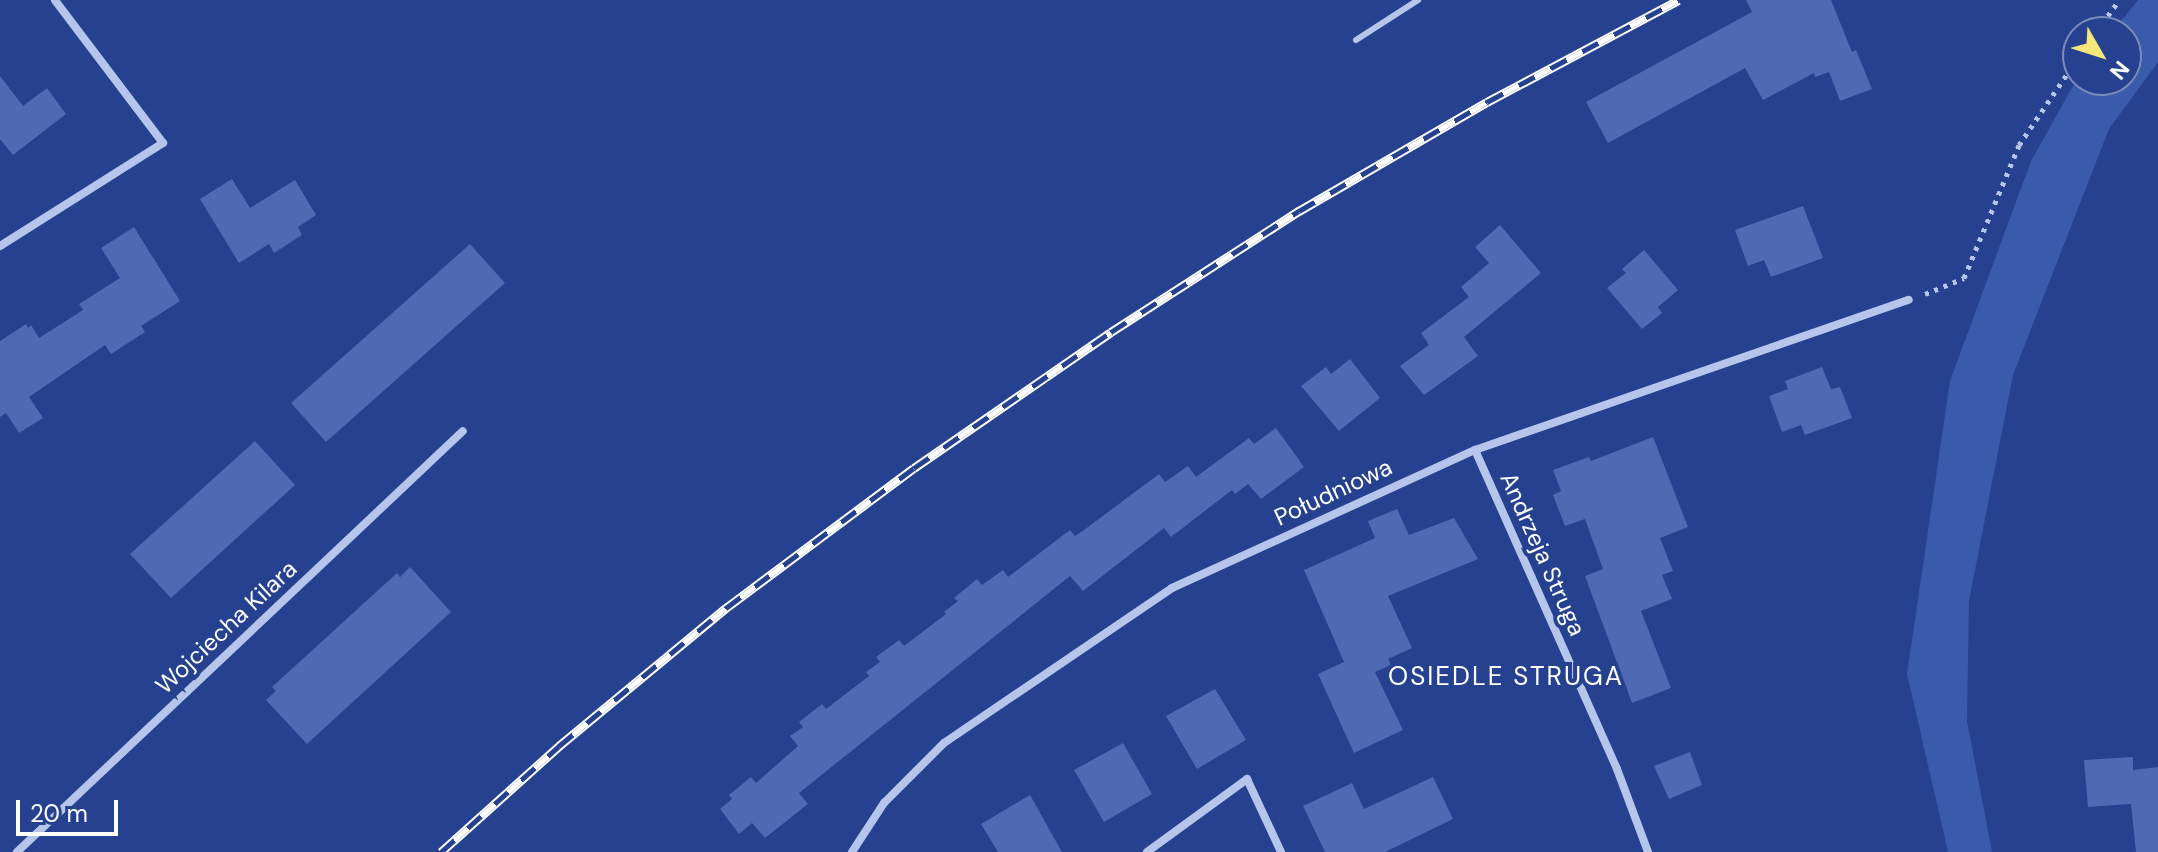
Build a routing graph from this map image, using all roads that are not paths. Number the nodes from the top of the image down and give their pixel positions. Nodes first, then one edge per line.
1 (55, 0) edge
2 (1418, 0) edge
3 (1356, 40) dead end
4 (0, 246) edge
5 (1909, 300) road end
6 (463, 431) dead end
7 (1475, 450) junction
8 (17, 852) edge
9 (852, 852) edge
10 (1147, 852) edge
11 (1281, 852) edge
12 (1648, 852) edge

1 - 4 street
2 - 3 lane
5 - 7 street, Południowa
6 - 8 street, Wojciecha Kilara
7 - 9 street, Południowa
7 - 12 street, Andrzeja Struga
10 - 11 street

